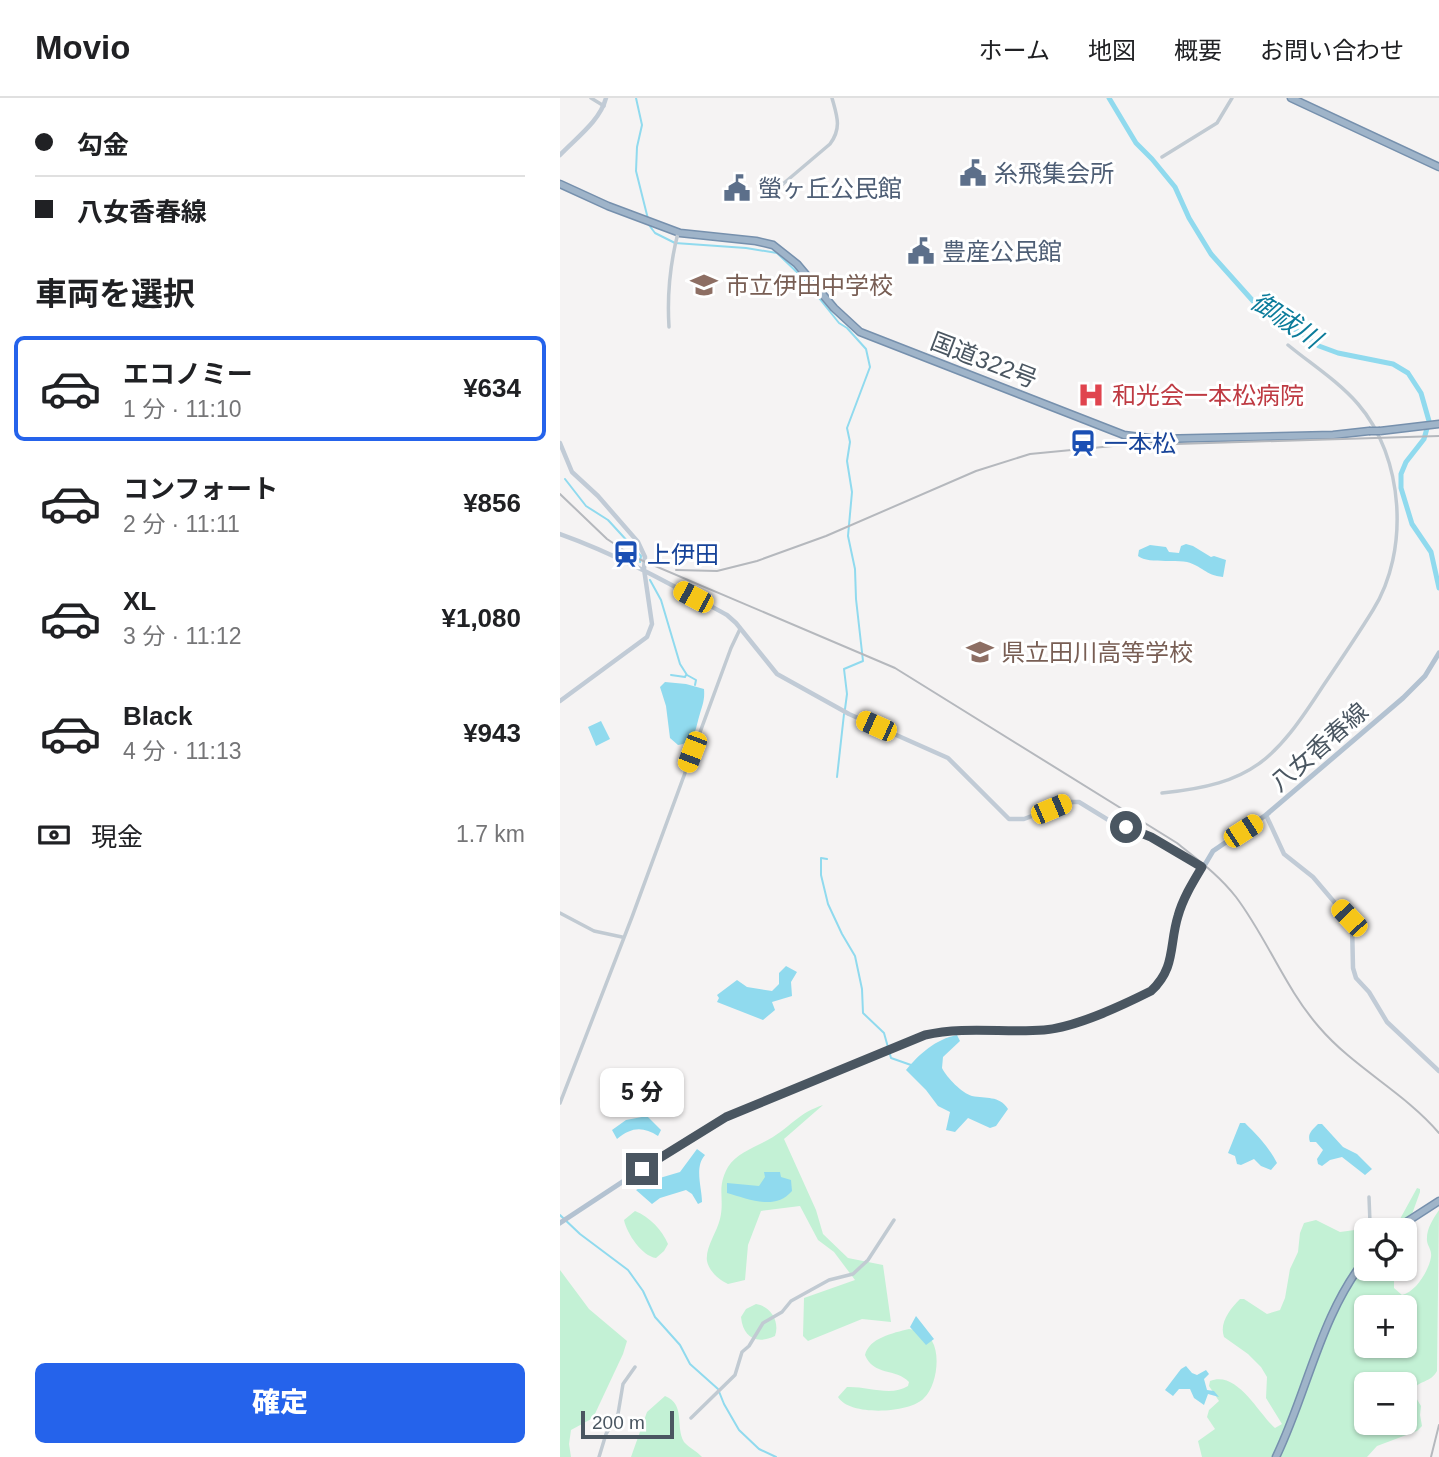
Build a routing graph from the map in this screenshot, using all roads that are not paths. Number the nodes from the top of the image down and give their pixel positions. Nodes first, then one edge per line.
1 (591, 98) edge
2 (606, 98) edge
3 (832, 98) edge
4 (1232, 98) edge
5 (1291, 98) edge
6 (1299, 98) edge
7 (604, 106) junction
8 (560, 155) edge
9 (1161, 157) dead end
10 (1439, 165) edge
11 (560, 184) edge
12 (777, 189) dead end
13 (678, 233) junction
14 (669, 327) dead end
15 (1288, 345) dead end
16 (1439, 424) edge
17 (560, 443) edge
18 (560, 534) edge
19 (644, 569) junction
20 (740, 629) junction
21 (1439, 653) edge
22 (560, 701) edge
23 (1162, 793) dead end
24 (1266, 815) junction
25 (1202, 867) junction
26 (560, 913) edge
27 (623, 937) junction
28 (1439, 1071) edge
29 (560, 1103) edge
30 (1369, 1197) dead end
31 (1439, 1201) edge
32 (1370, 1218) edge
33 (1413, 1218) edge
34 (894, 1220) dead end
35 (560, 1223) edge
36 (1354, 1274) edge
37 (635, 1367) dead end
38 (691, 1418) dead end
39 (599, 1457) edge
40 (1276, 1457) edge

1 - 7 street
2 - 7 main road
3 - 12 street
4 - 9 street
5 - 10 highway
6 - 10 highway
7 - 8 main road
11 - 13 highway, 国道322号
13 - 14 street
13 - 16 highway, 国道322号, bridge
15 - 23 street
17 - 19 main road
18 - 19 main road
19 - 20 main road
19 - 22 main road
20 - 25 main road
20 - 27 street
21 - 24 main road, 八女香春線
24 - 25 main road, 八女香春線
24 - 28 main road
25 - 35 main road, 八女香春線
26 - 27 street
27 - 29 street
30 - 32 street
31 - 33 highway
34 - 38 street
36 - 40 highway
37 - 39 street

